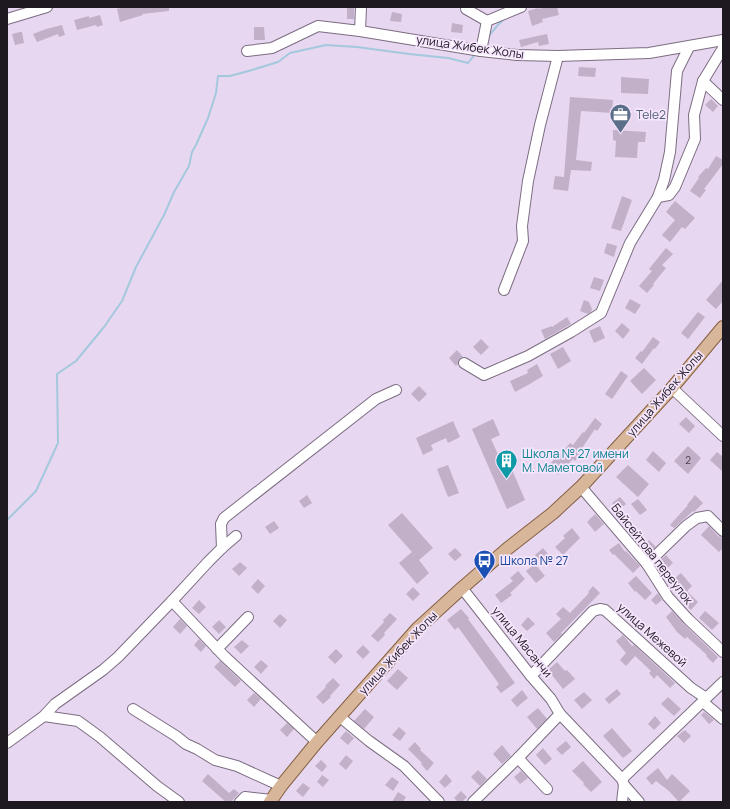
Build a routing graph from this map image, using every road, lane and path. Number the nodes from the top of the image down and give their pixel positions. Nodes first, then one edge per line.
1 (47, 7) edge
2 (361, 7) edge
3 (521, 7) edge
4 (466, 9) dead end
5 (7, 19) edge
6 (488, 21) junction
7 (360, 31) junction
8 (723, 40) edge
9 (689, 46) junction
10 (723, 48) edge
11 (247, 51) dead end
12 (480, 51) junction
13 (558, 56) junction
14 (703, 81) junction
15 (723, 100) edge
16 (658, 197) junction
17 (504, 290) dead end
18 (723, 327) edge
19 (464, 364) dead end
20 (672, 388) junction
21 (396, 390) dead end
22 (723, 436) edge
23 (581, 487) junction
24 (723, 531) edge
25 (236, 536) dead end
26 (222, 548) junction
27 (647, 564) junction
28 (462, 588) junction
29 (172, 601) junction
30 (248, 617) dead end
31 (217, 649) junction
32 (723, 652) edge
33 (531, 676) junction
34 (723, 682) edge
35 (704, 700) junction
36 (133, 709) dead end
37 (560, 714) junction
38 (44, 716) junction
39 (340, 717) junction
40 (723, 719) edge
41 (317, 742) junction
42 (7, 743) edge
43 (518, 758) junction
44 (623, 782) junction
45 (281, 786) junction
46 (547, 789) dead end
47 (271, 801) edge
48 (179, 802) edge
49 (240, 802) edge
50 (439, 802) edge
51 (472, 802) edge
52 (622, 802) edge
53 (640, 802) edge

1 - 5 street
2 - 7 street
3 - 6 street
4 - 6 street
6 - 12 street
7 - 11 street, улица Жибек Жолы
7 - 12 street, улица Жибек Жолы
8 - 9 street, улица Жибек Жолы
9 - 13 street, улица Жибек Жолы
9 - 16 street
10 - 14 street
12 - 13 street, улица Жибек Жолы
13 - 17 street
14 - 15 street
14 - 16 street
16 - 19 street
18 - 20 main road, улица Жибек Жолы
20 - 22 street
20 - 23 main road, улица Жибек Жолы
21 - 26 street
23 - 27 street, Байсейтова переулок
23 - 28 main road, улица Жибек Жолы
24 - 27 street
25 - 26 street
26 - 29 street
27 - 32 street, Байсейтова переулок
28 - 33 street, улица Масанчи
28 - 39 main road, улица Жибек Жолы
29 - 31 street
29 - 38 street
30 - 31 street
31 - 41 street
33 - 35 street, улица Межевой
33 - 37 street, улица Масанчи
34 - 35 street
35 - 40 street
35 - 44 street
36 - 45 street
37 - 43 street
37 - 44 street, улица Масанчи
38 - 42 street
38 - 48 street
39 - 41 main road, улица Жибек Жолы
39 - 50 street
41 - 45 main road, улица Жибек Жолы
43 - 46 street
43 - 51 street
44 - 52 street
44 - 53 street, улица Масанчи
45 - 47 main road, улица Жибек Жолы
47 - 49 street

